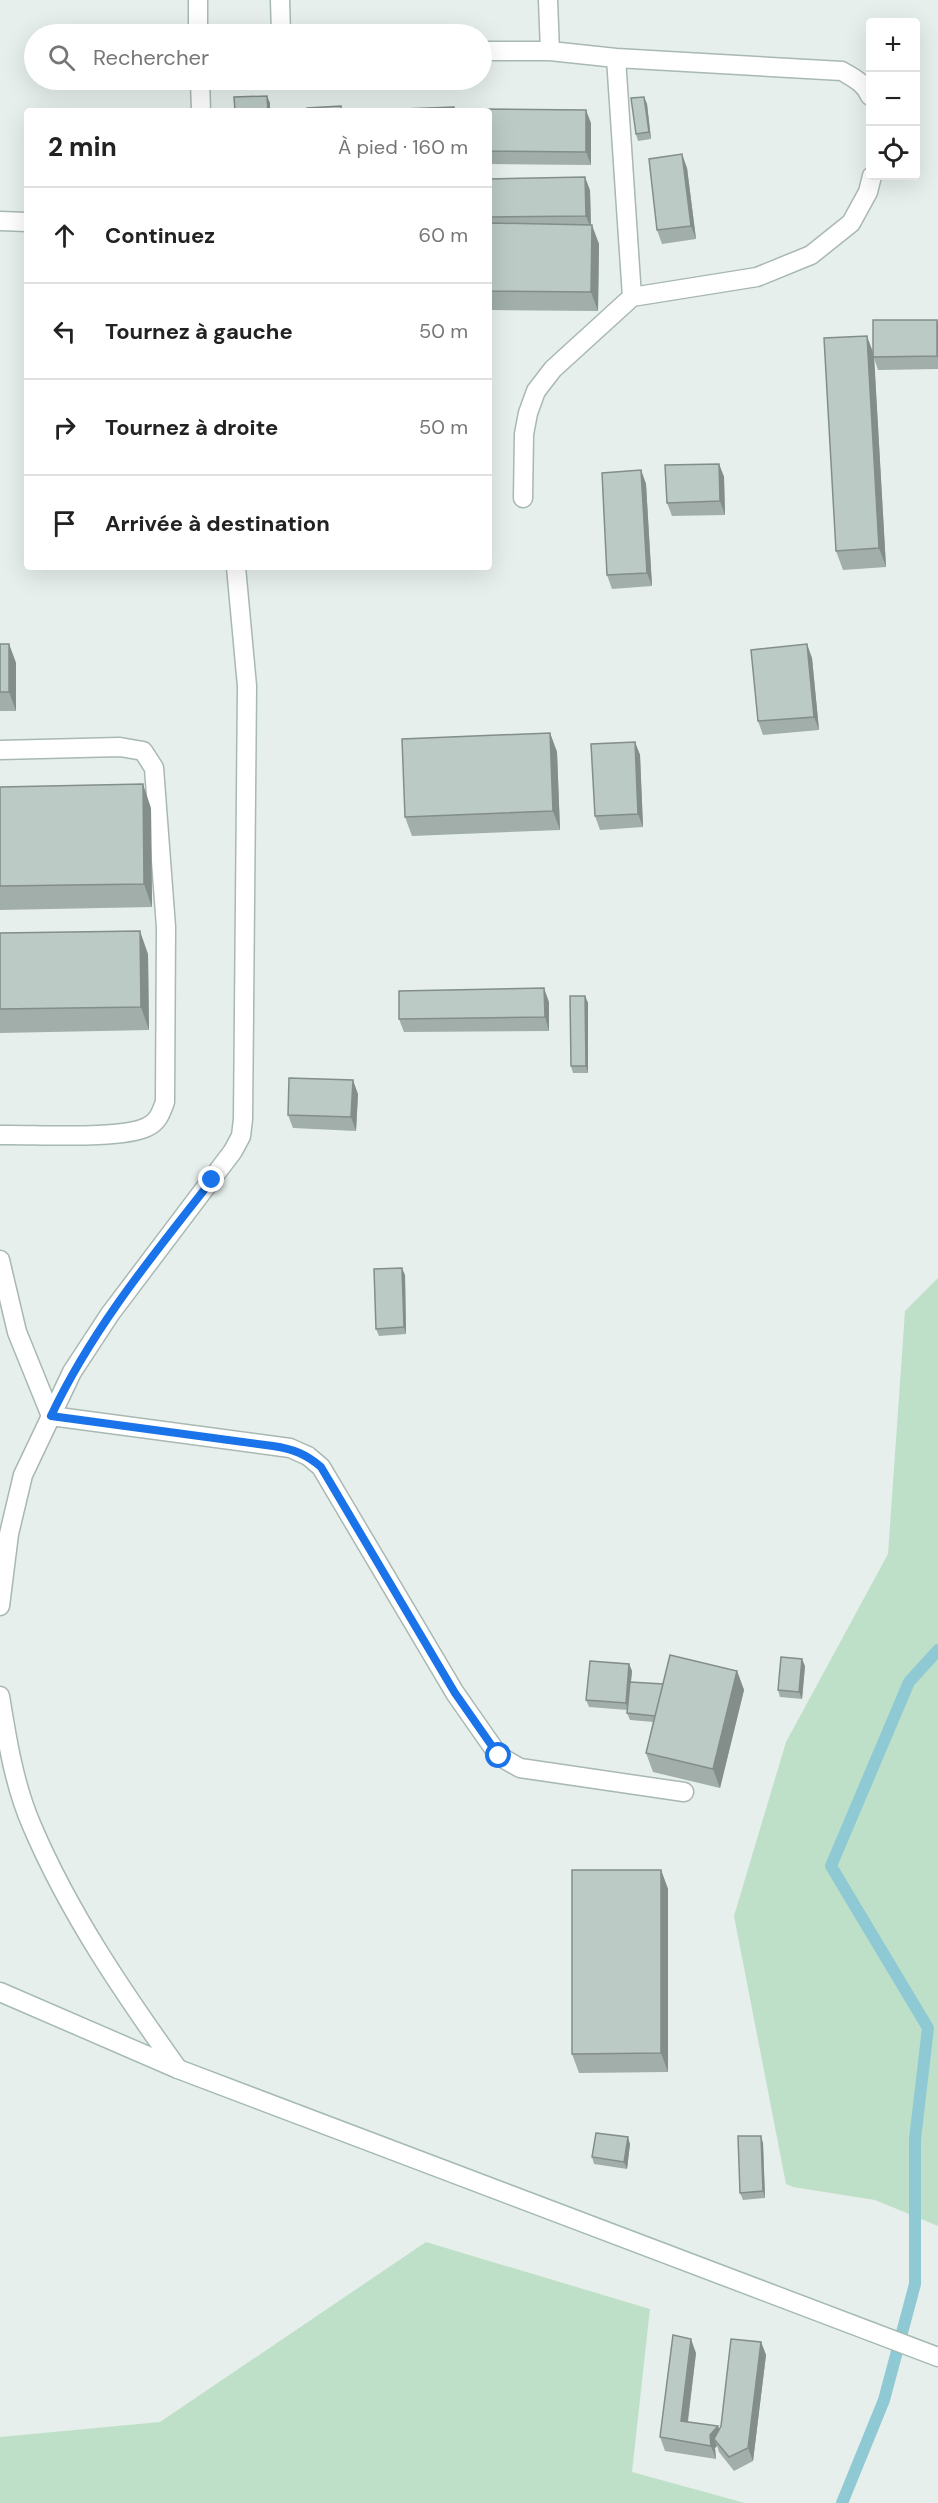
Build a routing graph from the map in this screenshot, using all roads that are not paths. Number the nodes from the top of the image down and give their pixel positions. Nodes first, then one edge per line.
1 (198, 0) edge
2 (280, 0) edge
3 (548, 0) edge
4 (198, 24) edge
5 (281, 24) edge
6 (492, 51) edge
7 (550, 51) junction
8 (616, 58) junction
9 (866, 88) edge
10 (200, 90) edge
11 (201, 108) edge
12 (871, 180) edge
13 (0, 221) edge
14 (24, 222) edge
15 (632, 297) junction
16 (523, 498) dead end
17 (236, 570) edge
18 (0, 750) edge
19 (0, 1135) edge
20 (0, 1260) edge
21 (51, 1416) junction
22 (0, 1606) edge
23 (0, 1696) edge
24 (684, 1792) dead end
25 (0, 1992) edge
26 (178, 2069) junction
27 (938, 2357) edge

1 - 4 street
2 - 5 street
3 - 7 street
6 - 7 street
7 - 8 street
8 - 9 street
8 - 15 street
10 - 11 street
12 - 15 street
13 - 14 street
15 - 16 street
17 - 21 street
18 - 19 street
20 - 21 street
21 - 22 street
21 - 24 street
23 - 26 street
25 - 26 street
26 - 27 street

